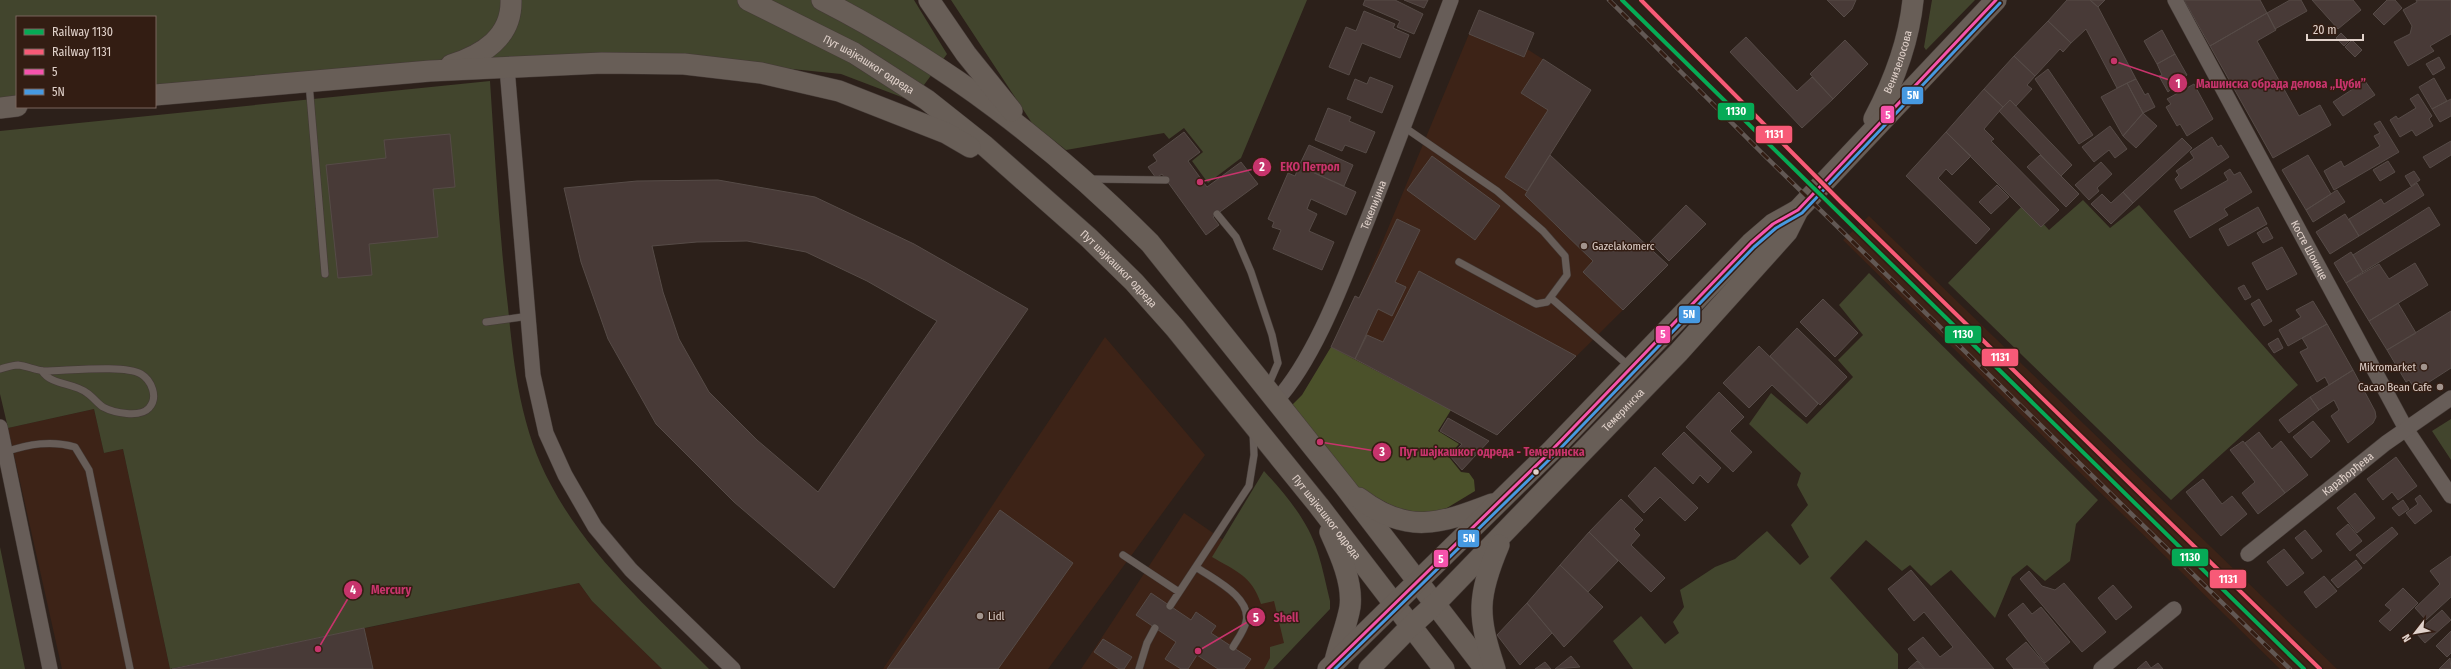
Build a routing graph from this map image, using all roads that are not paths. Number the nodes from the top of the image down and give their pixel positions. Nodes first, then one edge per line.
1 (511, 0) edge
2 (748, 0) edge
3 (822, 0) edge
4 (930, 0) edge
5 (1451, 0) edge
6 (1913, 0) edge
7 (1996, 0) edge
8 (2175, 0) edge
9 (502, 35) junction
10 (507, 68) junction
11 (430, 72) junction
12 (309, 82) junction
13 (156, 95) edge
14 (16, 106) edge
15 (0, 108) edge
16 (1404, 127) junction
17 (1026, 129) junction
18 (1861, 142) junction
19 (1014, 172) junction
20 (1083, 180) junction
21 (1166, 180) dead end
22 (1798, 210) junction
23 (1217, 214) dead end
24 (1459, 262) dead end
25 (324, 274) dead end
26 (1550, 298) junction
27 (529, 316) junction
28 (486, 322) dead end
29 (1631, 367) junction
30 (0, 369) edge
31 (42, 371) junction
32 (1271, 395) junction
33 (2451, 398) edge
34 (1252, 422) junction
35 (0, 428) edge
36 (2406, 429) junction
37 (5, 452) junction
38 (1345, 487) junction
39 (2451, 496) edge
40 (1498, 502) junction
41 (1318, 506) junction
42 (1504, 533) junction
43 (2248, 554) dead end
44 (1123, 555) dead end
45 (1196, 567) junction
46 (1418, 582) junction
47 (1179, 592) junction
48 (1394, 604) junction
49 (1435, 604) junction
50 (1170, 606) dead end
51 (2174, 609) dead end
52 (1411, 626) junction
53 (1155, 628) dead end
54 (1233, 648) dead end
55 (1331, 665) edge
56 (50, 669) edge
57 (130, 669) edge
58 (733, 669) edge
59 (1139, 669) edge
60 (1369, 669) edge
61 (1444, 669) edge
62 (1485, 669) edge
63 (1495, 669) edge
64 (2101, 669) edge

1 - 9 main road
2 - 19 main road, Пут шајкашког одреда
3 - 17 main road
4 - 17 main road
5 - 16 street, Текелијина
6 - 18 main road, Венизелосова
7 - 18 main road, Темеринска
8 - 36 street, Косте Шокице
9 - 10 main road
9 - 11 main road
10 - 11 main road
10 - 19 main road
10 - 27 street
11 - 12 main road
12 - 13 main road
12 - 25 lane
14 - 15 main road
16 - 26 lane
16 - 32 street, Текелијина
17 - 20 main road
18 - 22 main road, Темеринска
19 - 34 main road, Пут шајкашког одреда
20 - 21 lane
20 - 32 main road
22 - 29 main road, Темеринска
22 - 42 main road, Темеринска
23 - 32 lane
24 - 26 lane
26 - 29 lane
27 - 28 lane
27 - 58 street
29 - 40 main road, Темеринска
30 - 31 lane
31 - 31 lane
32 - 38 main road
33 - 36 street, Карађорђева
34 - 41 main road, Пут шајкашког одреда
34 - 45 lane
35 - 37 street
36 - 39 street, Косте Шокице
36 - 43 street, Карађорђева
37 - 56 street
37 - 57 lane
38 - 40 main road
38 - 46 main road
40 - 46 main road, Темеринска
41 - 48 main road, Пут шајкашког одреда
41 - 55 main road
42 - 49 main road, Темеринска
42 - 63 main road
44 - 47 lane
45 - 47 lane
45 - 54 lane
46 - 48 main road, Темеринска
46 - 49 main road
47 - 50 lane
48 - 52 main road, Пут шајкашког одреда
48 - 55 main road, Темеринска
49 - 52 main road, Темеринска
49 - 62 main road
51 - 64 street
52 - 60 main road, Темеринска
52 - 61 main road, Пут шајкашког одреда
53 - 59 lane

